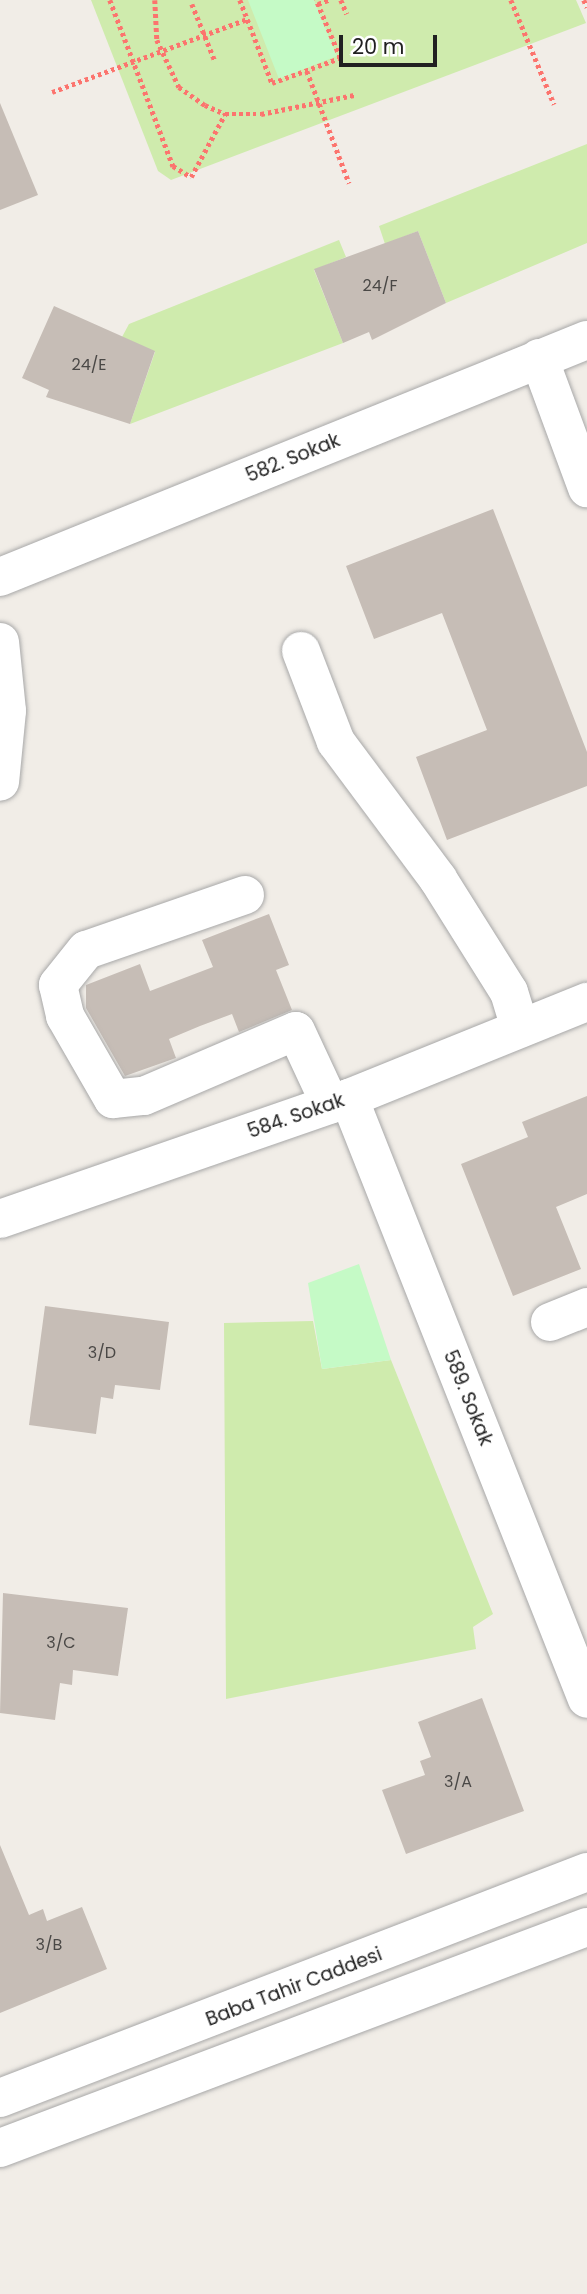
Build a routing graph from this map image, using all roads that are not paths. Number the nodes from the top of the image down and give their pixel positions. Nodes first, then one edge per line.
1 (587, 340) edge
2 (539, 358) junction
3 (587, 488) edge
4 (0, 577) edge
5 (0, 642) edge
6 (301, 651) dead end
7 (0, 782) edge
8 (245, 895) dead end
9 (587, 1002) edge
10 (520, 1028) junction
11 (339, 1101) junction
12 (0, 1219) edge
13 (587, 1307) edge
14 (550, 1322) dead end
15 (587, 1699) edge
16 (587, 1872) edge
17 (587, 1927) edge
18 (0, 2098) edge
19 (0, 2148) edge

1 - 2 street, 582. Sokak
2 - 3 street
2 - 4 street, 582. Sokak
5 - 7 street
6 - 10 street
8 - 11 street, 589. Sokak
9 - 10 street, 584. Sokak
10 - 11 street, 584. Sokak
11 - 12 street, 584. Sokak
11 - 15 street, 589. Sokak
13 - 14 street
16 - 18 street, Baba Tahir Caddesi
17 - 19 street

